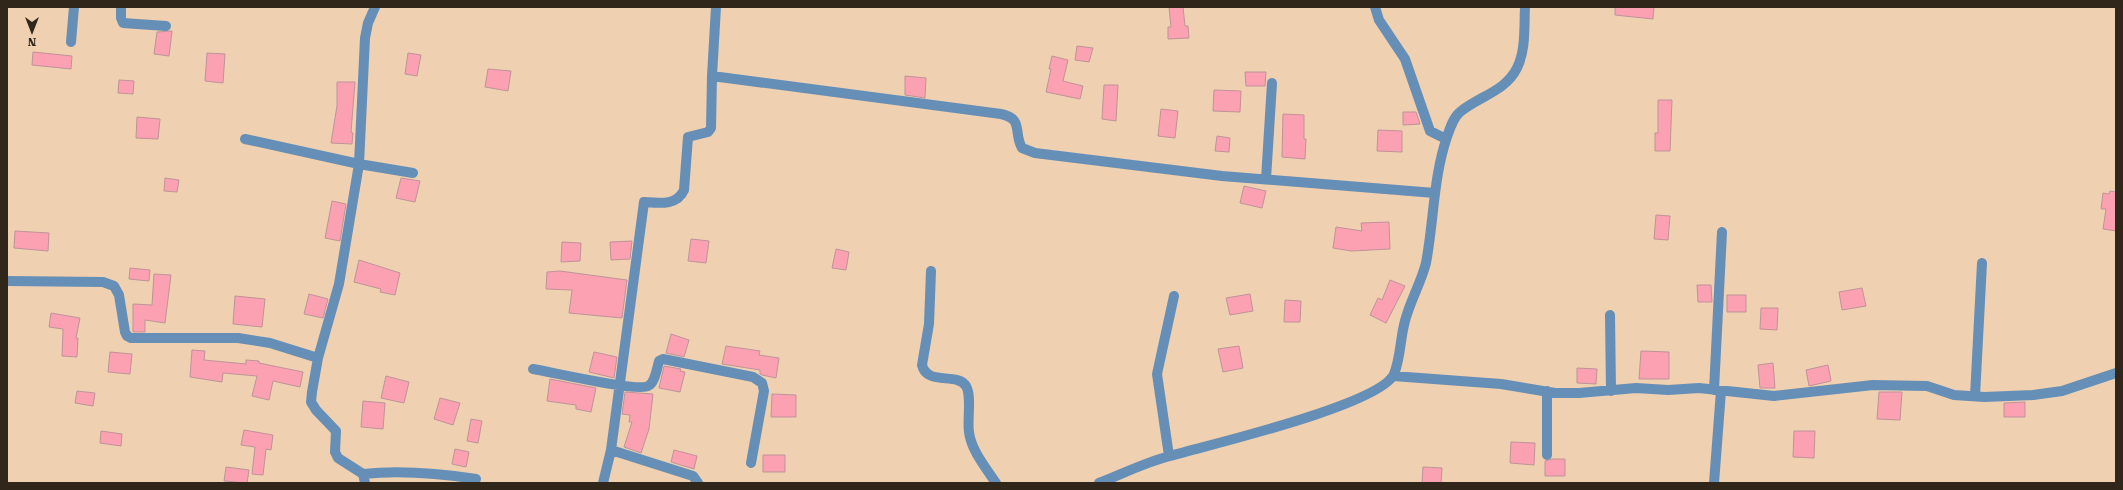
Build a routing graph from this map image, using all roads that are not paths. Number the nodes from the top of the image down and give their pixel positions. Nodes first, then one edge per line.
1 (74, 7) edge
2 (121, 7) edge
3 (375, 7) edge
4 (716, 7) edge
5 (1375, 7) edge
6 (1525, 7) edge
7 (166, 26) dead end
8 (71, 42) dead end
9 (712, 76) junction
10 (1272, 83) dead end
11 (245, 139) dead end
12 (1446, 139) junction
13 (359, 164) junction
14 (413, 173) dead end
15 (1266, 179) junction
16 (1435, 193) junction
17 (1722, 232) dead end
18 (1982, 263) dead end
19 (931, 271) dead end
20 (7, 281) edge
21 (1174, 296) dead end
22 (1610, 315) dead end
23 (318, 358) junction
24 (534, 369) dead end
25 (2116, 373) edge
26 (1393, 376) junction
27 (620, 385) junction
28 (1611, 390) junction
29 (1717, 390) junction
30 (1547, 391) junction
31 (1975, 396) junction
32 (611, 450) junction
33 (1547, 455) dead end
34 (1168, 456) junction
35 (751, 463) dead end
36 (364, 478) edge
37 (476, 479) dead end
38 (603, 483) edge
39 (698, 483) edge
40 (996, 483) edge
41 (1099, 483) edge
42 (1714, 483) edge

1 - 8 street
2 - 7 street
3 - 13 street
4 - 9 street
5 - 12 street
6 - 12 street
9 - 15 street
9 - 27 street
10 - 15 street
11 - 13 street
12 - 16 street
13 - 14 street
13 - 23 street
15 - 16 street
16 - 26 street
17 - 29 street
18 - 31 street
19 - 40 street
20 - 23 street
21 - 34 street
22 - 28 street
23 - 36 street
24 - 27 street
25 - 31 street
26 - 30 street
26 - 34 street
27 - 32 street
27 - 35 street
28 - 29 street
28 - 30 street
29 - 31 street
29 - 42 street
30 - 33 street
32 - 38 street
32 - 39 street
34 - 41 street
36 - 37 street

